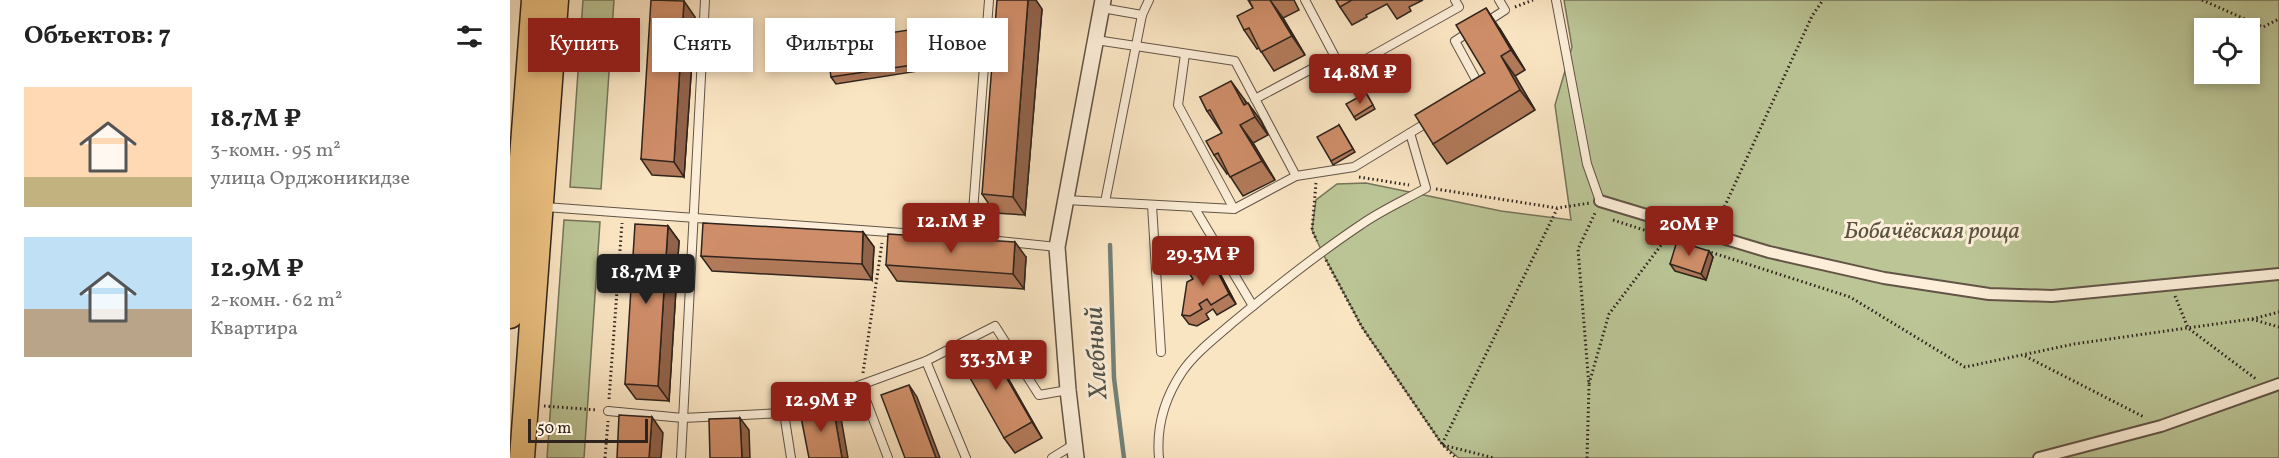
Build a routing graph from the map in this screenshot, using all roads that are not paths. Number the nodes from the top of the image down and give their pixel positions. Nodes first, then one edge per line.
1 (534, 0) edge
2 (556, 0) edge
3 (705, 0) edge
4 (988, 0) edge
5 (1149, 0) edge
6 (1305, 0) edge
7 (1455, 0) edge
8 (1499, 0) edge
9 (1556, 0) edge
10 (1102, 4) edge
11 (1143, 15) junction
12 (1096, 40) junction
13 (1136, 46) junction
14 (1185, 54) junction
15 (1334, 57) junction
16 (1473, 95) edge
17 (1255, 99) junction
18 (1437, 117) edge
19 (1410, 133) junction
20 (1296, 176) junction
21 (1066, 200) junction
22 (523, 201) edge
23 (1600, 201) joint
24 (1105, 202) junction
25 (1152, 204) junction
26 (1194, 207) junction
27 (1233, 209) junction
28 (692, 218) junction
29 (513, 237) edge
30 (971, 238) junction
31 (1057, 247) junction
32 (2279, 274) edge
33 (1253, 306) junction
34 (510, 316) edge
35 (1161, 352) dead end
36 (926, 361) junction
37 (2274, 386) edge
38 (861, 387) junction
39 (1068, 390) junction
40 (608, 411) road end
41 (784, 413) junction
42 (683, 418) junction
43 (1075, 451) edge
44 (522, 458) edge
45 (681, 458) edge
46 (791, 458) edge
47 (888, 458) edge
48 (966, 458) edge
49 (1052, 458) edge
50 (1159, 458) edge
51 (2038, 458) edge

1 - 22 main road
2 - 22 main road
3 - 28 lane
4 - 30 lane
5 - 11 lane
6 - 15 lane
7 - 15 lane
8 - 16 lane
9 - 23 lane
10 - 11 lane
10 - 12 street
11 - 13 lane
12 - 13 lane
12 - 21 street
13 - 14 lane
13 - 24 lane
14 - 17 lane
14 - 27 lane
15 - 17 lane
17 - 20 lane
18 - 19 lane
19 - 20 lane
19 - 33 lane
20 - 27 lane
21 - 24 lane
21 - 31 street
22 - 28 lane
22 - 29 main road
22 - 44 main road
23 - 32 street
24 - 25 lane
25 - 26 lane
25 - 35 lane
26 - 27 lane
26 - 33 lane
28 - 30 lane
28 - 42 lane
29 - 34 main road
30 - 31 lane
31 - 39 street
33 - 50 lane
36 - 38 lane
36 - 39 lane
36 - 48 lane
37 - 51 street
38 - 41 lane
38 - 47 lane
39 - 43 street
40 - 42 lane
41 - 42 lane
41 - 46 lane
42 - 45 lane
43 - 49 lane

